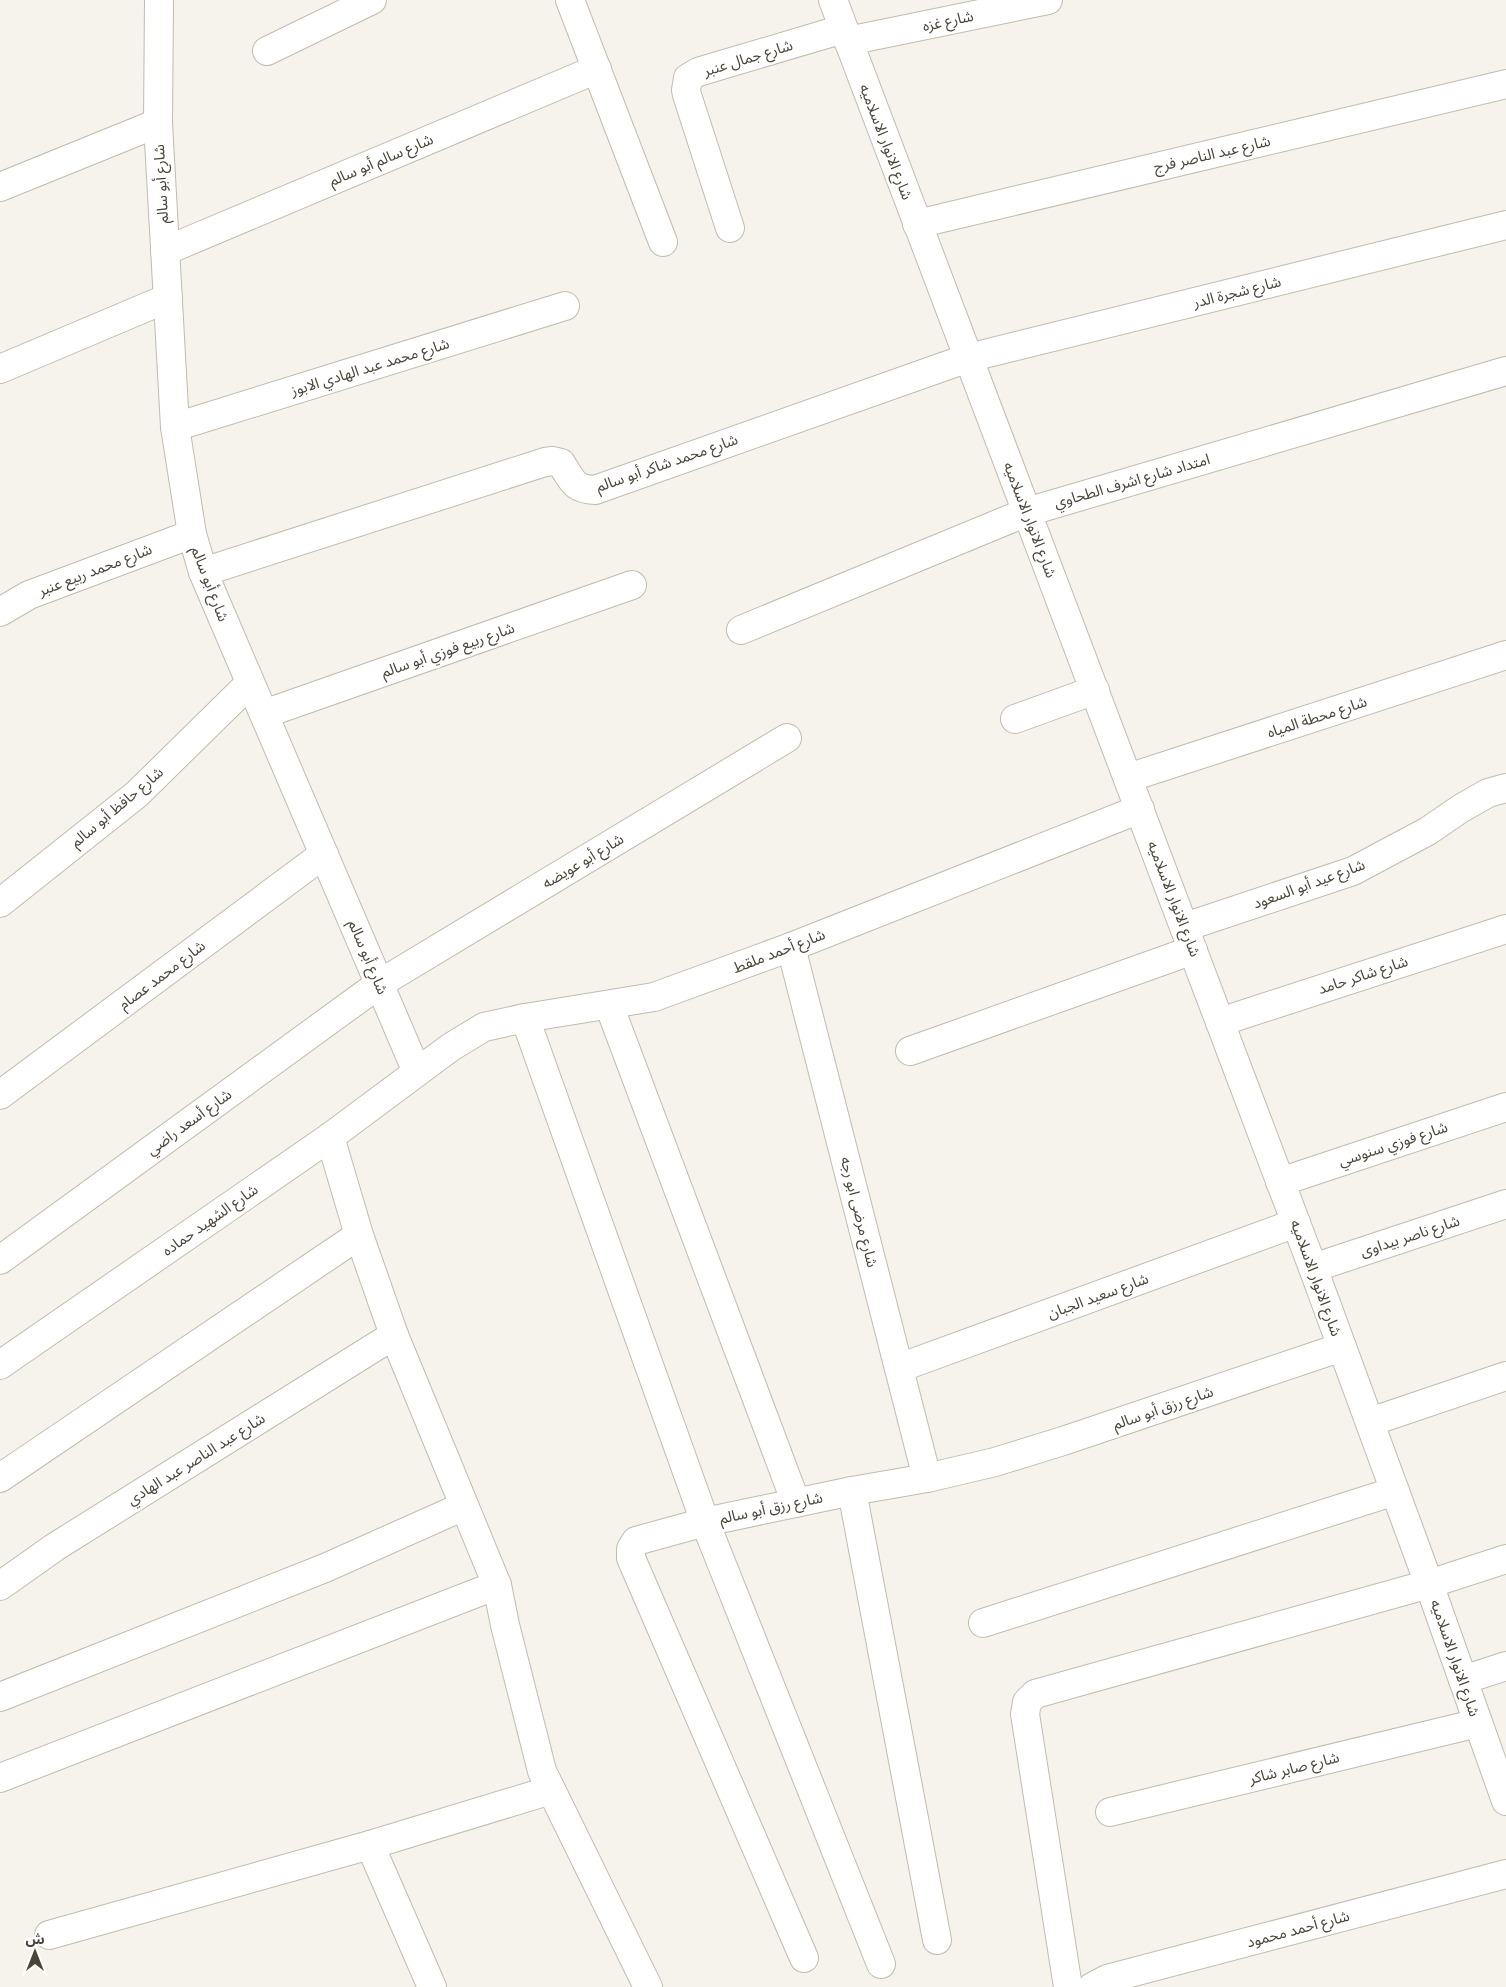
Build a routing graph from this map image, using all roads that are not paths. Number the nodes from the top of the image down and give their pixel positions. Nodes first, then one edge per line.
1 (159, 0) edge
2 (372, 0) edge
3 (570, 0) edge
4 (833, 0) edge
5 (1048, 0) edge
6 (846, 35) junction
7 (267, 51) dead end
8 (597, 69) junction
9 (1506, 84) edge
10 (158, 123) junction
11 (0, 186) edge
12 (917, 224) junction
13 (1506, 225) edge
14 (730, 228) dead end
15 (663, 242) dead end
16 (165, 251) junction
17 (168, 298) junction
18 (565, 306) dead end
19 (968, 358) junction
20 (0, 369) edge
21 (1506, 371) edge
22 (175, 427) junction
23 (1027, 512) junction
24 (192, 534) junction
25 (203, 572) junction
26 (632, 585) dead end
27 (0, 612) edge
28 (741, 630) dead end
29 (1506, 655) edge
30 (250, 683) junction
31 (1094, 690) junction
32 (264, 714) junction
33 (1015, 720) dead end
34 (787, 738) dead end
35 (1128, 778) junction
36 (1506, 788) edge
37 (1140, 809) junction
38 (324, 854) junction
39 (0, 903) edge
40 (1506, 929) edge
41 (1189, 938) junction
42 (791, 947) junction
43 (378, 984) junction
44 (609, 1005) junction
45 (525, 1018) junction
46 (1220, 1022) junction
47 (910, 1051) dead end
48 (417, 1072) junction
49 (0, 1095) edge
50 (1506, 1107) edge
51 (330, 1137) junction
52 (1280, 1182) junction
53 (1506, 1204) edge
54 (1296, 1223) junction
55 (359, 1235) junction
56 (0, 1260) edge
57 (1313, 1268) junction
58 (394, 1335) junction
59 (1342, 1347) junction
60 (0, 1365) edge
61 (900, 1368) junction
62 (1506, 1376) edge
63 (1370, 1422) junction
64 (0, 1478) edge
65 (928, 1478) junction
66 (852, 1491) junction
67 (1395, 1491) junction
68 (796, 1503) junction
69 (464, 1506) junction
70 (705, 1522) junction
71 (1506, 1559) edge
72 (1429, 1584) junction
73 (497, 1585) junction
74 (0, 1586) edge
75 (983, 1623) dead end
76 (1506, 1666) edge
77 (1463, 1680) junction
78 (0, 1697) edge
79 (1478, 1723) junction
80 (0, 1778) edge
81 (551, 1790) junction
82 (1506, 1801) edge
83 (1110, 1812) dead end
84 (370, 1845) junction
85 (1506, 1874) edge
86 (49, 1935) dead end
87 (937, 1940) dead end
88 (804, 1958) dead end
89 (881, 1964) dead end
90 (432, 1987) edge
91 (648, 1987) edge
92 (1068, 1987) edge
93 (1092, 1987) edge

1 - 10 street, شارع أبو سالم
2 - 7 street
3 - 8 street
4 - 6 street, شارع الانوار الاسلاميه
5 - 6 street, شارع غزه
6 - 12 street, شارع الانوار الاسلاميه
6 - 14 street, شارع جمال عنبر
8 - 15 street
8 - 16 street, شارع سالم أبو سالم
9 - 12 street, شارع عبد الناصر فرج
10 - 11 street
10 - 16 street, شارع أبو سالم
12 - 19 street, شارع الانوار الاسلاميه
13 - 19 street, شارع شجرة الدر
16 - 17 street, شارع أبو سالم
17 - 20 street
17 - 22 street, شارع أبو سالم
18 - 22 street, شارع محمد عبد الهادي الابوز
19 - 23 street, شارع الانوار الاسلاميه
19 - 25 street, شارع محمد شاكر أبو سالم
21 - 23 street, امتداد شارع اشرف الطحاوي
22 - 24 street, شارع أبو سالم
23 - 28 street, امتداد شارع اشرف الطحاوي
23 - 31 street, شارع الانوار الاسلاميه
24 - 25 street, شارع أبو سالم
24 - 27 street, شارع محمد ربيع عنبر
25 - 30 street, شارع أبو سالم
26 - 32 street, شارع ربيع فوزي أبو سالم
29 - 35 street, شارع محطة المياه
30 - 32 street, شارع أبو سالم
30 - 39 street, شارع حافظ أبو سالم
31 - 33 street
31 - 35 street, شارع الانوار الاسلاميه
32 - 38 street, شارع أبو سالم
34 - 43 street, شارع أبو عويضه
35 - 37 street, شارع الانوار الاسلاميه
36 - 41 street, شارع عيد أبو السعود
37 - 41 street, شارع الانوار الاسلاميه
37 - 42 street, شارع أحمد ملقط
38 - 43 street, شارع أبو سالم
38 - 49 street, شارع محمد عصام
40 - 46 street, شارع شاكر حامد
41 - 46 street, شارع الانوار الاسلاميه
41 - 47 street, شارع عيد أبو السعود
42 - 44 street, شارع أحمد ملقط
42 - 61 street, شارع مرضى ابو رجه
43 - 48 street, شارع أبو سالم
43 - 56 street, شارع أسعد راضي
44 - 45 street, شارع أحمد ملقط
44 - 68 street
45 - 48 street, شارع أحمد ملقط
45 - 70 street
46 - 52 street, شارع الانوار الاسلاميه
48 - 51 street, شارع الشهيد حماده
50 - 52 street, شارع فوزي سنوسي
51 - 55 street
51 - 60 street, شارع الشهيد حماده
52 - 54 street, شارع الانوار الاسلاميه
53 - 57 street, شارع ناصر بيداوى
54 - 57 street, شارع الانوار الاسلاميه
54 - 61 street, شارع سعيد الجبان
55 - 58 street
55 - 64 street
57 - 59 street, شارع الانوار الاسلاميه
58 - 69 street
58 - 74 street, شارع عبد الناصر عبد الهادي
59 - 63 street, شارع الانوار الاسلاميه
59 - 65 street, شارع رزق أبو سالم
61 - 65 street, شارع مرضى ابو رجه
62 - 63 street
63 - 67 street, شارع الانوار الاسلاميه
65 - 66 street, شارع رزق أبو سالم
66 - 68 street, شارع رزق أبو سالم
66 - 87 street
67 - 72 street, شارع الانوار الاسلاميه
67 - 75 street
68 - 70 street, شارع رزق أبو سالم
69 - 73 street
69 - 78 street
70 - 88 street, شارع رزق أبو سالم
70 - 89 street
71 - 72 street
72 - 77 street, شارع الانوار الاسلاميه
72 - 92 street
73 - 80 street
73 - 81 street
76 - 77 street
77 - 79 street, شارع الانوار الاسلاميه
79 - 82 street, شارع الانوار الاسلاميه
79 - 83 street, شارع صابر شاكر
81 - 84 street
81 - 91 street
84 - 86 street
84 - 90 street
85 - 93 street, شارع أحمد محمود

